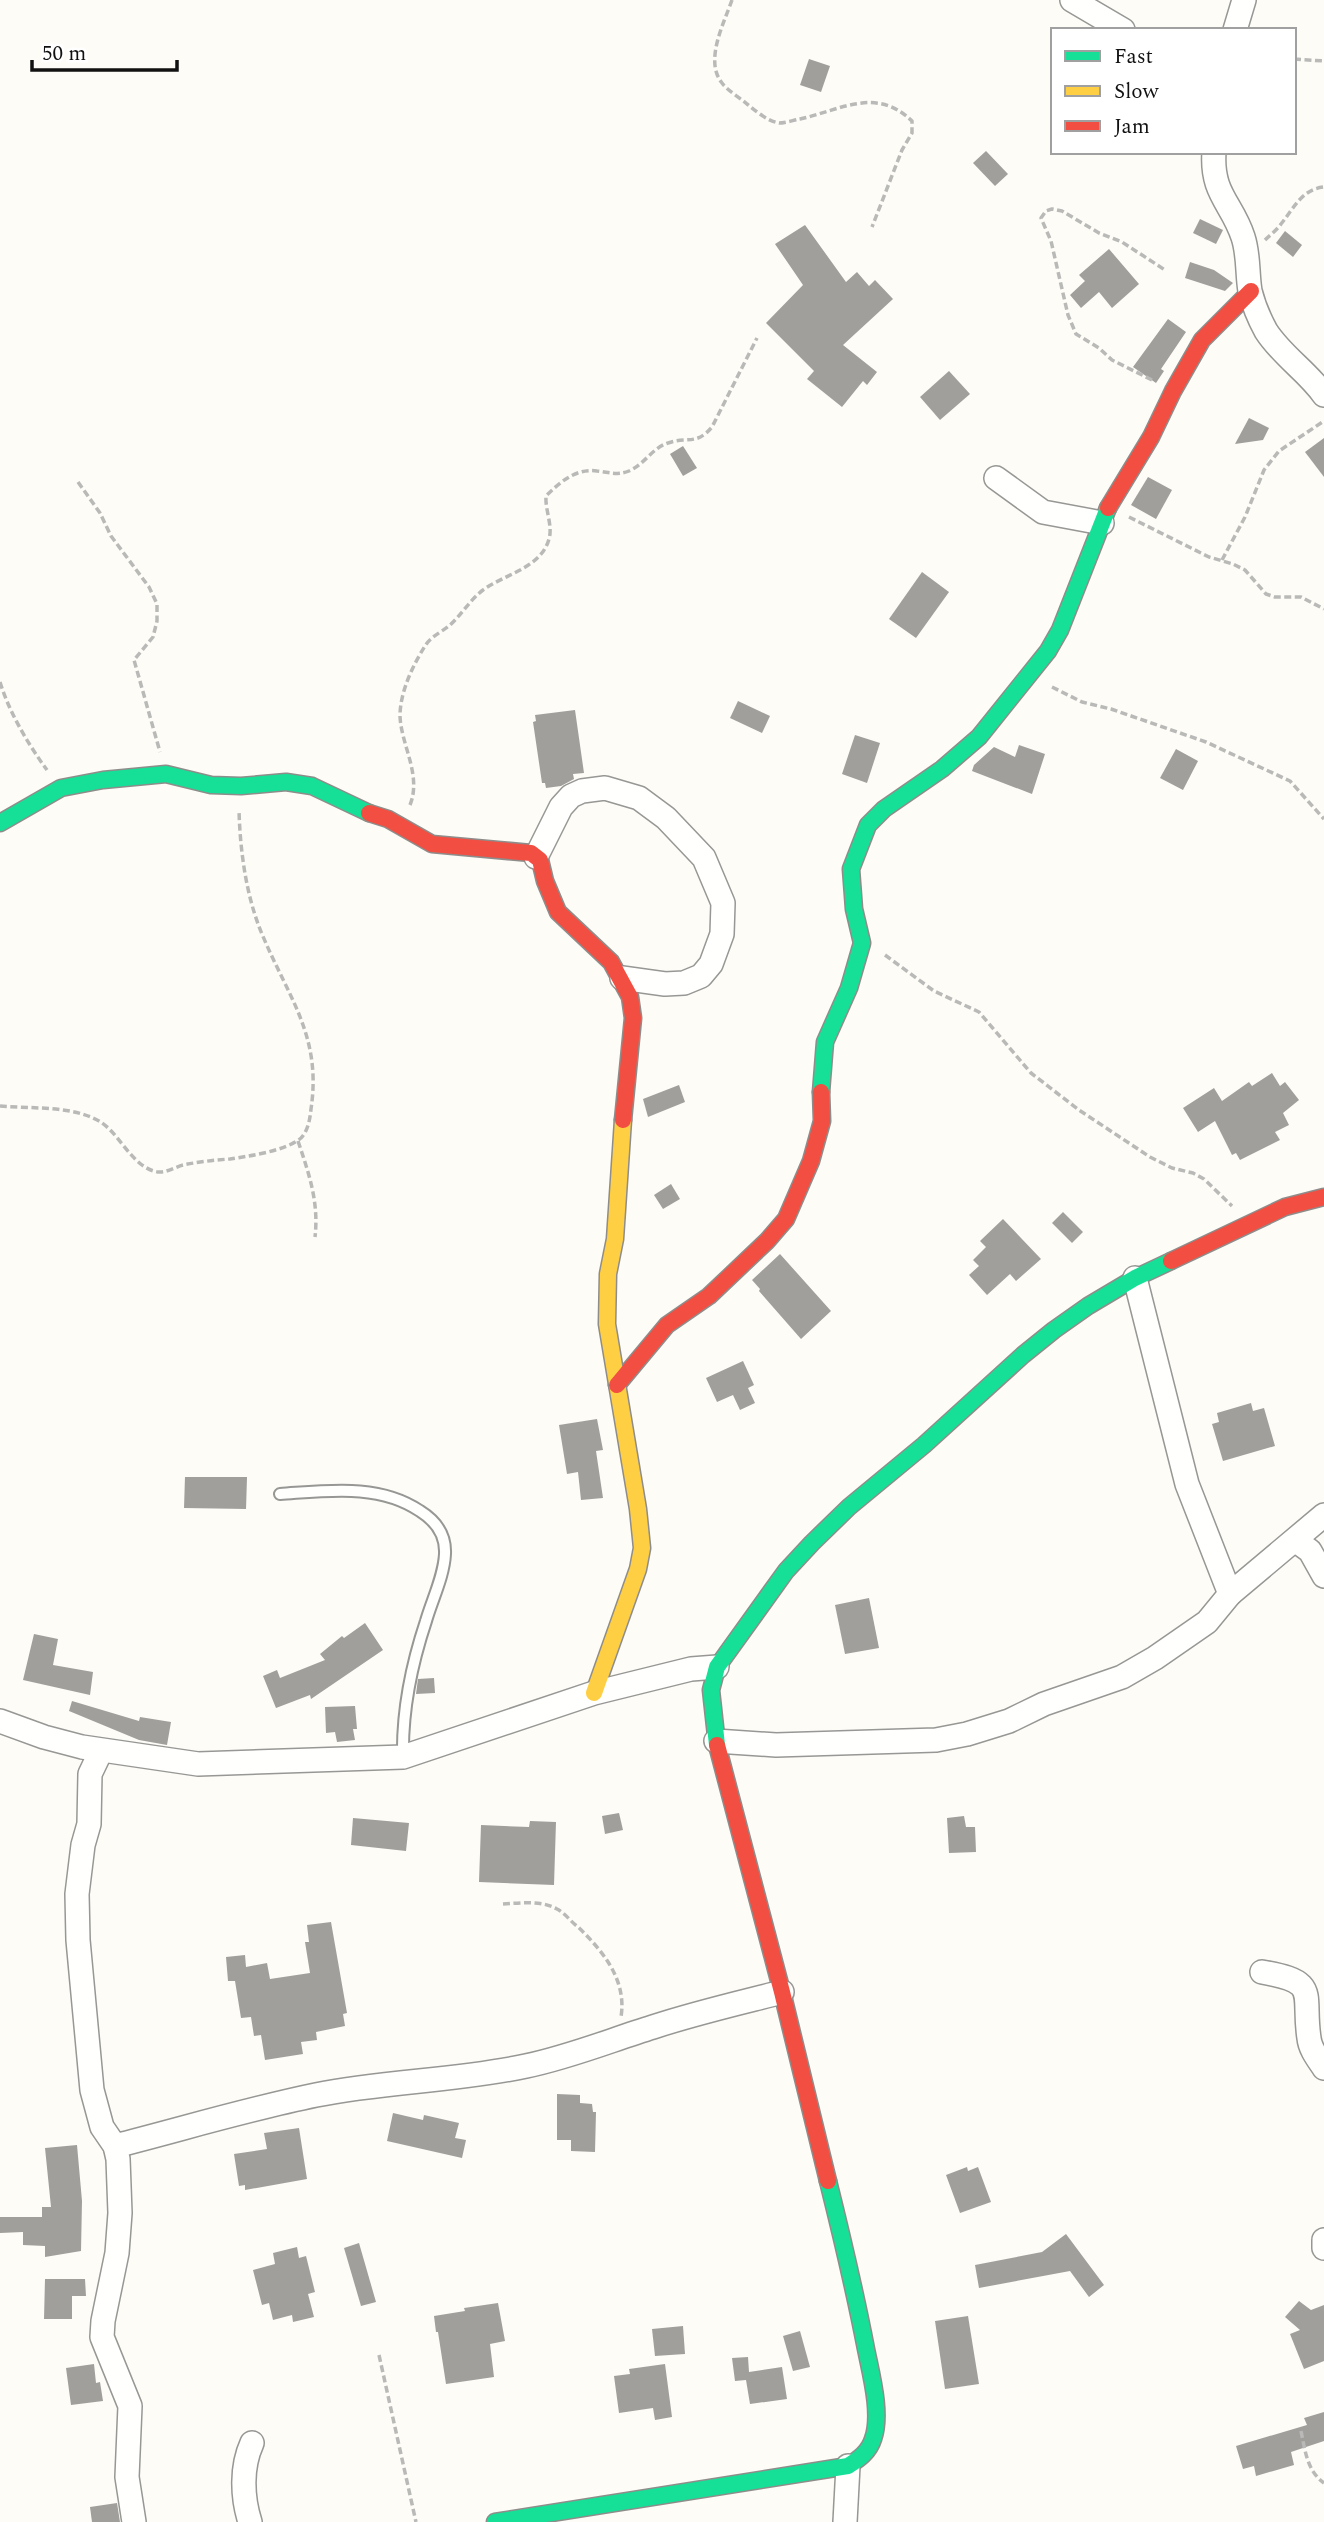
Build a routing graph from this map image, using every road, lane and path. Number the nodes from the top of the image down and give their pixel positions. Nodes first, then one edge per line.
1 (732, 0) edge
2 (1072, 0) edge
3 (1244, 0) edge
4 (1120, 28) edge
5 (1237, 28) edge
6 (1296, 59) edge
7 (1324, 61) edge
8 (1214, 154) edge
9 (1324, 185) edge
10 (872, 227) dead end
11 (1248, 256) junction
12 (1165, 271) dead end
13 (1251, 291) junction
14 (757, 338) dead end
15 (1173, 391) junction
16 (1324, 395) edge
17 (1324, 421) edge
18 (996, 478) dead end
19 (78, 482) dead end
20 (1105, 517) junction
21 (1222, 560) junction
22 (1324, 609) edge
23 (1031, 670) junction
24 (0, 682) edge
25 (166, 774) junction
26 (242, 786) junction
27 (61, 788) junction
28 (388, 819) junction
29 (1324, 819) edge
30 (0, 823) edge
31 (536, 857) junction
32 (862, 943) junction
33 (622, 978) junction
34 (0, 1106) edge
35 (298, 1140) junction
36 (1324, 1197) edge
37 (1252, 1221) junction
38 (315, 1237) dead end
39 (1135, 1278) junction
40 (617, 1385) junction
41 (279, 1494) dead end
42 (1324, 1515) edge
43 (1295, 1540) junction
44 (1324, 1576) edge
45 (1230, 1594) junction
46 (717, 1667) junction
47 (594, 1693) junction
48 (0, 1721) edge
49 (716, 1741) junction
50 (101, 1751) junction
51 (403, 1757) junction
52 (503, 1904) dead end
53 (1262, 1972) dead end
54 (782, 1993) junction
55 (609, 2042) junction
56 (1324, 2068) edge
57 (115, 2146) junction
58 (1324, 2240) edge
59 (1324, 2248) edge
60 (379, 2355) dead end
61 (1301, 2431) dead end
62 (252, 2443) dead end
63 (848, 2466) junction
64 (1324, 2483) edge
65 (576, 2515) edge
66 (134, 2522) edge
67 (250, 2522) edge
68 (416, 2522) edge
69 (495, 2522) edge
70 (845, 2522) edge

1 - 10 path
2 - 4 street
3 - 5 street
6 - 7 path
8 - 11 street
9 - 11 path
11 - 13 street
12 - 15 path
13 - 15 street
13 - 16 street
14 - 28 path
15 - 20 street
17 - 21 path
18 - 20 street
19 - 25 path
20 - 21 path
20 - 23 street
21 - 22 path
23 - 29 path
23 - 32 street
24 - 27 path
25 - 26 street
25 - 27 street
26 - 28 street
26 - 35 path
27 - 30 street
28 - 31 street
31 - 33 street
31 - 33 street
32 - 37 path
32 - 40 street
33 - 40 street
34 - 35 path
35 - 38 path
36 - 37 street
37 - 39 street
39 - 45 street
39 - 46 street
40 - 47 street
41 - 51 lane
42 - 43 street
43 - 44 street
43 - 45 street
45 - 49 street
46 - 47 street
46 - 49 street
47 - 51 street
48 - 50 street
49 - 54 street
50 - 51 street
50 - 57 street
52 - 55 path
53 - 56 street
54 - 55 street
54 - 63 street
55 - 57 street
57 - 66 street
58 - 59 street
60 - 68 path
61 - 64 path
62 - 67 street
63 - 65 street
63 - 70 street
65 - 69 street

